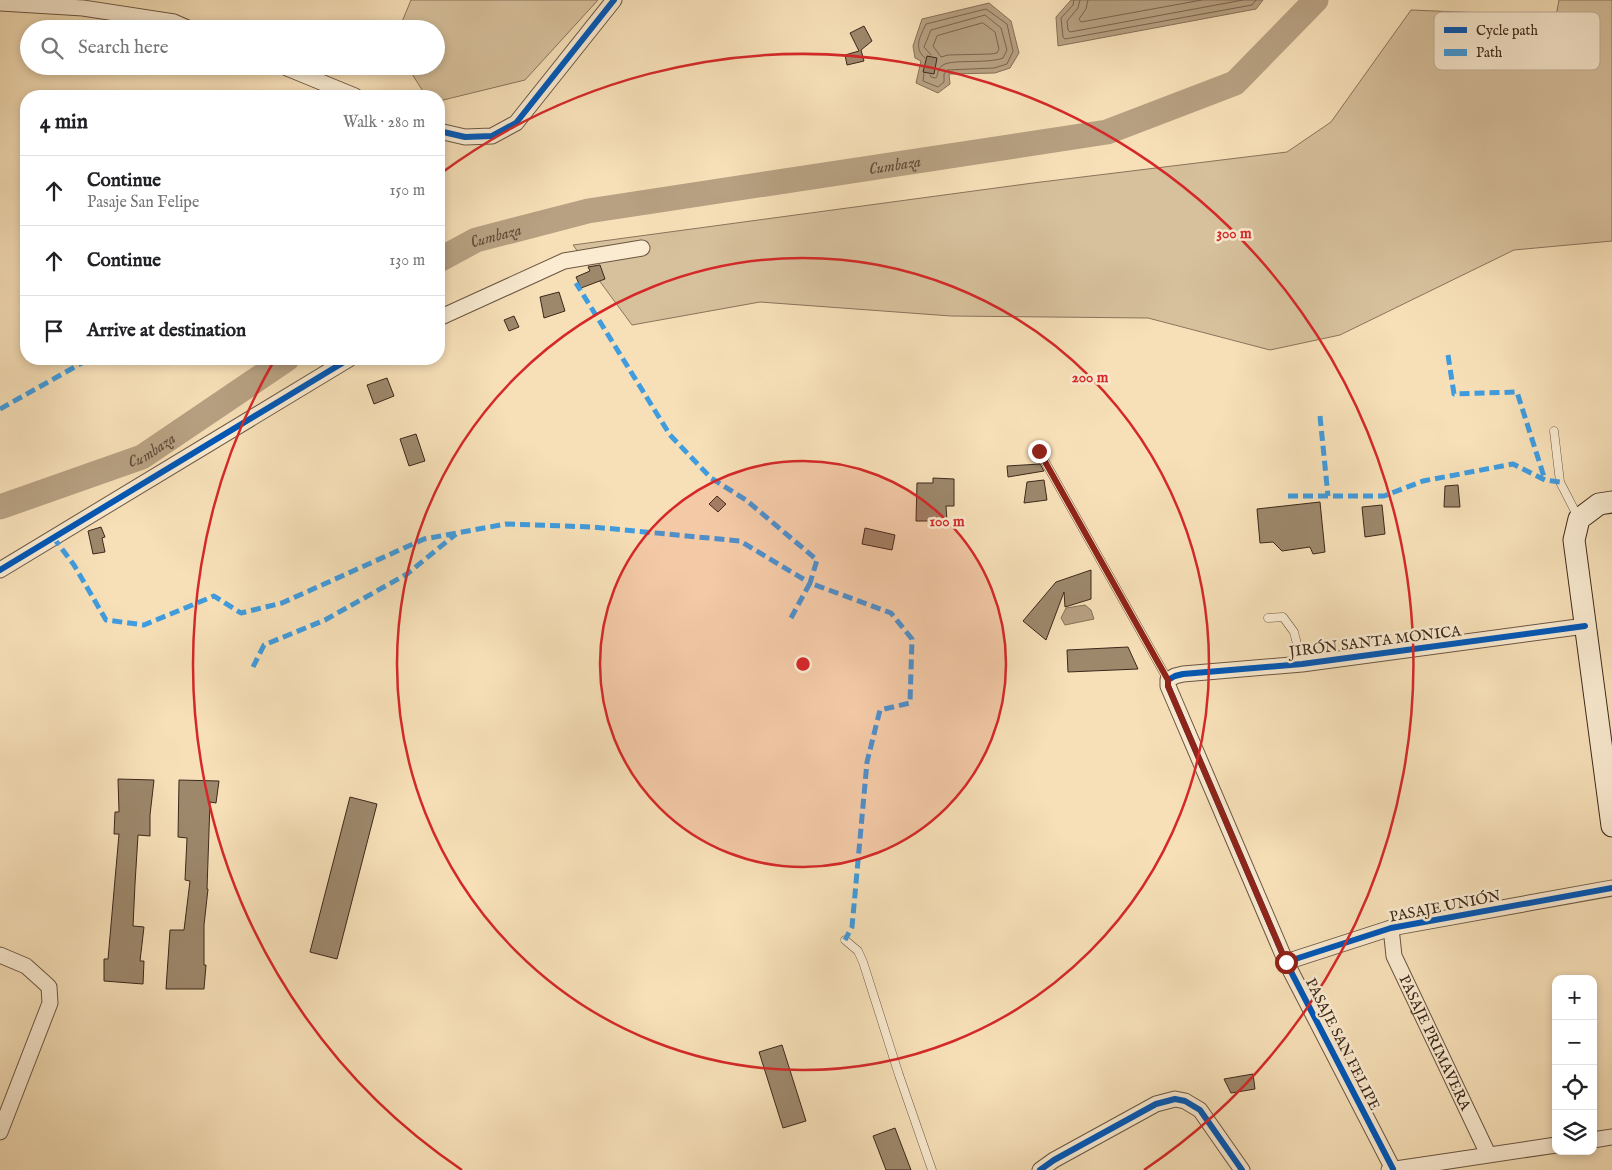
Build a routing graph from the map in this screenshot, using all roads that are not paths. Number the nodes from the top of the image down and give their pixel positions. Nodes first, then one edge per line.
1 (614, 0) edge
2 (0, 3) edge
3 (161, 20) edge
4 (304, 75) edge
5 (340, 90) edge
6 (445, 133) edge
7 (642, 248) dead end
8 (445, 315) edge
9 (339, 365) edge
10 (1554, 432) dead end
11 (1039, 451) dead end
12 (1612, 502) edge
13 (1579, 519) junction
14 (0, 570) edge
15 (1268, 618) dead end
16 (1585, 626) junction
17 (1302, 664) junction
18 (1168, 680) junction
19 (1612, 826) edge
20 (1612, 888) edge
21 (1391, 928) junction
22 (845, 940) dead end
23 (0, 955) edge
24 (1286, 962) junction
25 (0, 1132) edge
26 (1612, 1137) edge
27 (1597, 1139) edge
28 (1552, 1146) edge
29 (1488, 1154) junction
30 (932, 1170) edge
31 (1040, 1170) edge
32 (1242, 1170) edge
33 (1391, 1170) edge

1 - 6 street
2 - 3 street
4 - 5 street
7 - 8 street
9 - 14 street
10 - 13 lane
11 - 18 lane
12 - 13 main road
13 - 16 main road
15 - 17 lane
16 - 17 street, JIRÓN SANTA MONICA
16 - 19 main road
17 - 18 street, JIRÓN SANTA MONICA
18 - 24 street, PASAJE SAN FELIPE
20 - 21 street, PASAJE UNIÓN
21 - 24 street, PASAJE UNIÓN
21 - 29 street, PASAJE PRIMAVERA
22 - 30 lane
23 - 25 street
24 - 33 street, PASAJE SAN FELIPE
26 - 27 street
28 - 29 street
29 - 33 street
31 - 32 street

